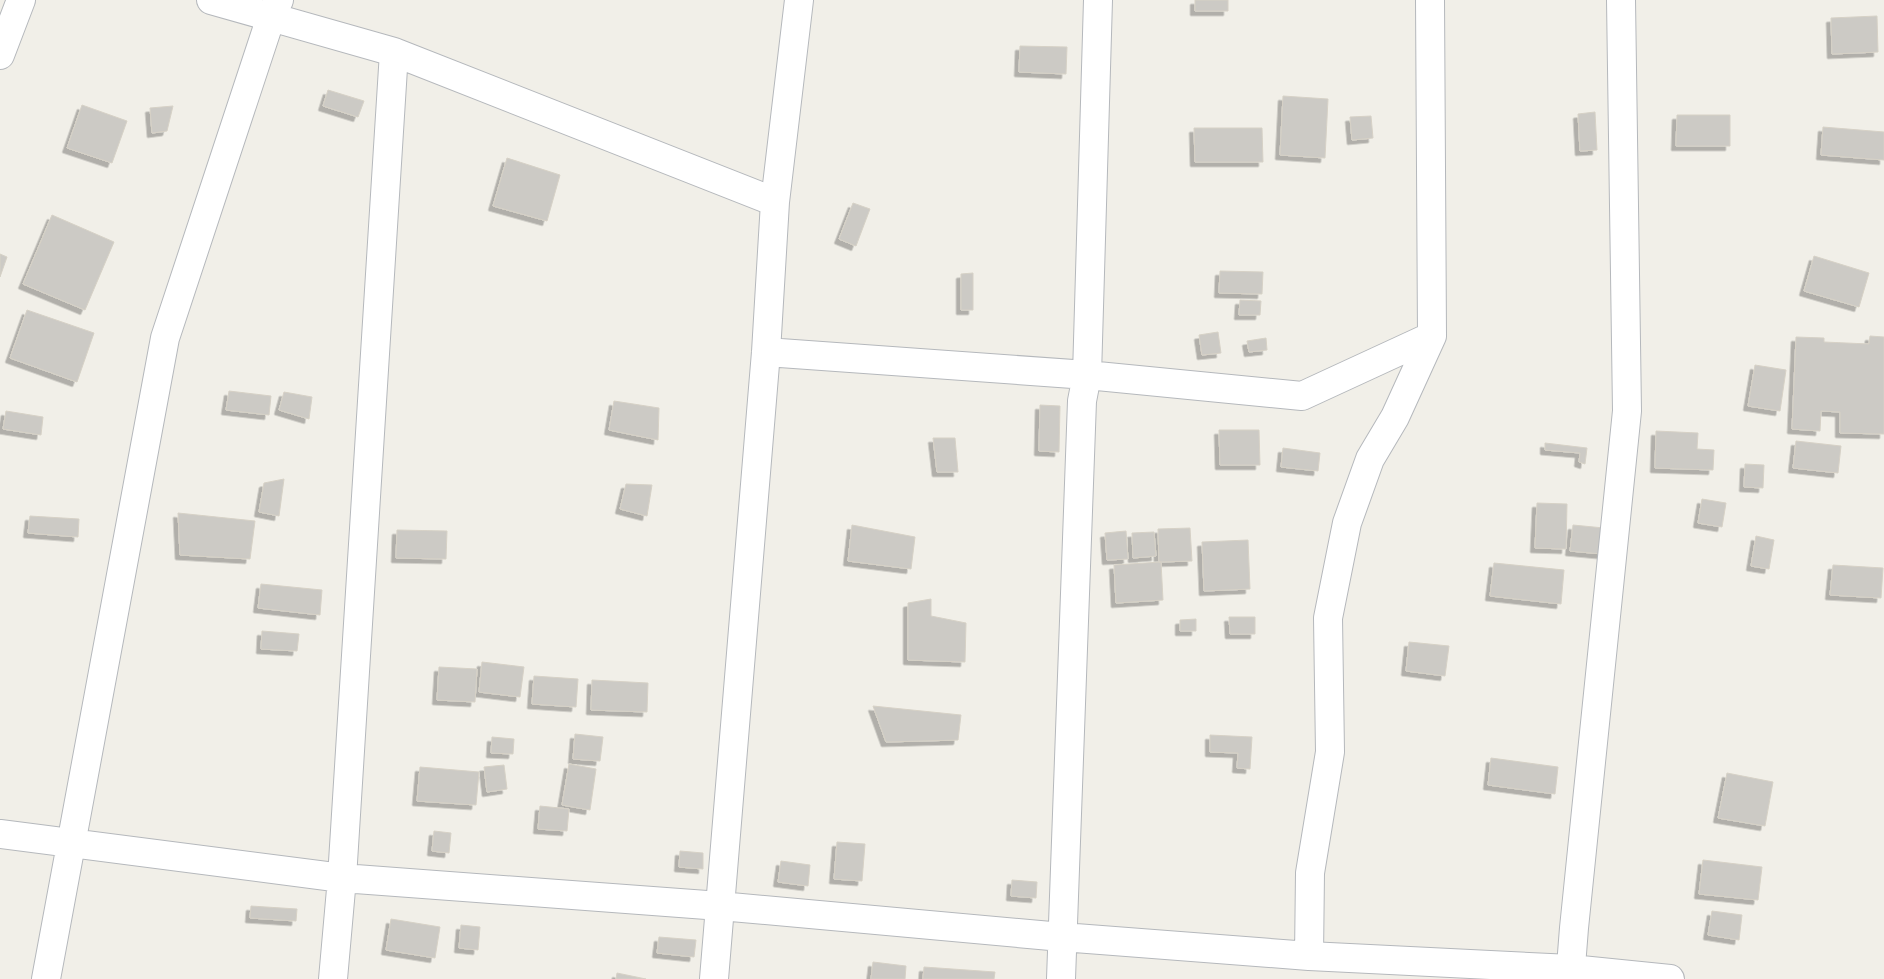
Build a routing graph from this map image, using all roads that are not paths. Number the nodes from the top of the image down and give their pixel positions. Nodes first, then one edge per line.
1 (21, 0) edge
2 (211, 0) edge
3 (799, 0) edge
4 (1098, 0) edge
5 (1430, 0) edge
6 (1621, 0) edge
7 (275, 8) edge
8 (394, 52) junction
9 (0, 55) edge
10 (775, 202) junction
11 (1432, 336) junction
12 (766, 352) junction
13 (1087, 375) junction
14 (0, 834) edge
15 (72, 843) junction
16 (342, 878) junction
17 (720, 906) junction
18 (1062, 937) junction
19 (1309, 956) junction
20 (1571, 974) edge
21 (46, 979) edge
22 (333, 979) edge
23 (714, 979) edge
24 (1061, 979) edge
25 (1670, 979) edge

1 - 9 street
2 - 7 street
3 - 10 street
4 - 13 street
5 - 11 street
6 - 20 street
7 - 8 street
7 - 15 street
8 - 10 street
8 - 16 street
10 - 12 street
11 - 13 street
11 - 19 street
12 - 13 street
12 - 17 street
13 - 18 street
14 - 15 street
15 - 16 street
15 - 21 street
16 - 17 street
16 - 22 street
17 - 18 street
17 - 23 street
18 - 19 street
18 - 24 street
19 - 20 street
20 - 25 street

